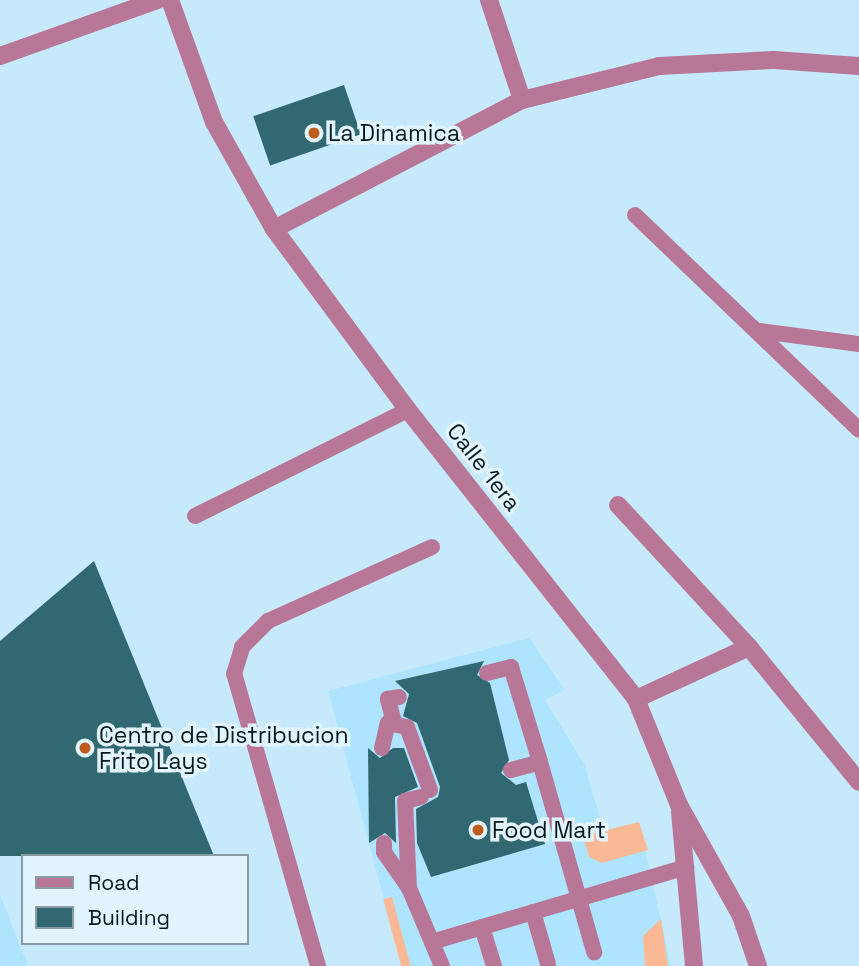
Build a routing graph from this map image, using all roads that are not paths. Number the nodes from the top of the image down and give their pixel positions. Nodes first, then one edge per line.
1 (157, 0) edge
2 (170, 0) edge
3 (489, 0) edge
4 (0, 56) edge
5 (859, 66) edge
6 (522, 100) junction
7 (635, 215) dead end
8 (274, 229) junction
9 (760, 331) junction
10 (859, 344) edge
11 (408, 410) junction
12 (859, 430) edge
13 (618, 505) dead end
14 (195, 516) dead end
15 (432, 547) dead end
16 (749, 647) junction
17 (487, 673) dead end
18 (399, 697) dead end
19 (636, 699) junction
20 (394, 722) junction
21 (382, 748) dead end
22 (540, 762) junction
23 (511, 770) dead end
24 (859, 782) edge
25 (680, 804) junction
26 (384, 843) dead end
27 (685, 867) junction
28 (409, 888) junction
29 (579, 900) junction
30 (533, 912) junction
31 (482, 927) junction
32 (435, 942) junction
33 (594, 952) dead end
34 (548, 964) dead end
35 (318, 966) edge
36 (442, 966) edge
37 (494, 966) edge
38 (694, 966) edge
39 (758, 966) edge

1 - 4 street
2 - 8 street, Calle 1era
3 - 6 street
5 - 6 street
6 - 8 street
7 - 9 lane
8 - 11 street, Calle 1era
9 - 10 lane
9 - 12 lane
11 - 14 lane
11 - 19 street, Calle 1era
13 - 16 street
15 - 35 lane
16 - 19 street
16 - 24 street
17 - 22 lane
18 - 20 lane
19 - 25 street, Calle 1era
20 - 21 lane
20 - 28 lane
22 - 23 lane
22 - 29 lane
25 - 27 street
25 - 39 street, Calle 1era
26 - 28 lane
27 - 29 lane
27 - 38 street
28 - 32 lane
29 - 30 lane
29 - 33 lane
30 - 31 lane
30 - 34 lane
31 - 32 lane
31 - 37 lane
32 - 36 lane

